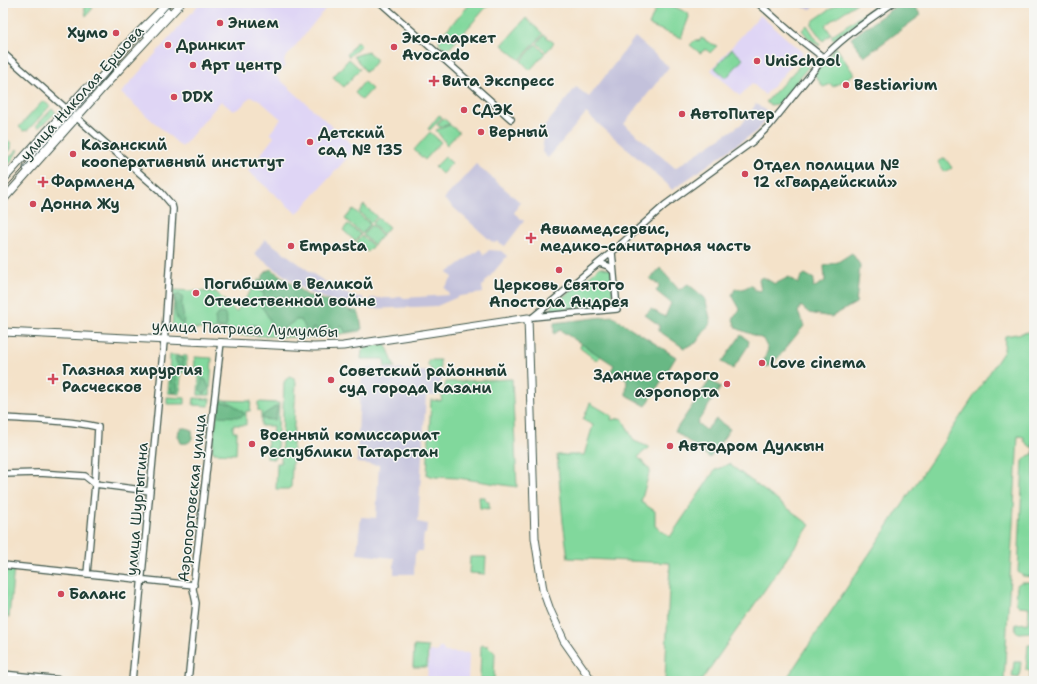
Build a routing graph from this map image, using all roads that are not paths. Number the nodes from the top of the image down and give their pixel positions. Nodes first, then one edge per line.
1 (162, 3) edge
2 (168, 3) edge
3 (172, 3) edge
4 (181, 3) edge
5 (381, 3) edge
6 (758, 3) edge
7 (894, 3) edge
8 (123, 48) junction
9 (3, 52) edge
10 (824, 58) junction
11 (117, 72) junction
12 (72, 113) junction
13 (511, 119) dead end
14 (3, 180) edge
15 (3, 200) edge
16 (612, 252) junction
17 (598, 263) junction
18 (614, 271) junction
19 (531, 318) junction
20 (3, 332) edge
21 (164, 339) junction
22 (221, 342) junction
23 (3, 418) edge
24 (3, 474) edge
25 (95, 484) junction
26 (150, 491) junction
27 (3, 565) edge
28 (87, 574) junction
29 (142, 580) junction
30 (194, 585) junction
31 (3, 674) edge
32 (71, 681) edge
33 (132, 681) edge
34 (188, 681) edge
35 (592, 681) edge

1 - 8 main road, улица Николая Ершова
2 - 8 main road
3 - 11 main road
4 - 11 main road, улица Николая Ершова
5 - 13 street
6 - 10 street
7 - 10 street
8 - 12 main road, улица Николая Ершова
9 - 12 street
10 - 16 street
11 - 12 main road, улица Николая Ершова
12 - 14 main road, улица Николая Ершова
12 - 15 main road, улица Николая Ершова
12 - 21 street, улица Шуртыгина
16 - 17 street
16 - 18 street, улица Патриса Лумумбы
17 - 18 street
17 - 19 street
18 - 19 street, улица Патриса Лумумбы
19 - 22 main road, улица Патриса Лумумбы
19 - 35 main road
20 - 21 main road, улица Патриса Лумумбы
21 - 22 main road, улица Патриса Лумумбы
21 - 26 street, улица Шуртыгина
22 - 30 street, Аэропортовская улица
23 - 25 street
24 - 25 street
25 - 26 street
25 - 28 street
26 - 29 street, улица Шуртыгина
27 - 28 street
28 - 29 street
29 - 30 street
29 - 33 street, улица Шуртыгина
30 - 34 street, Аэропортовская улица
31 - 32 street

